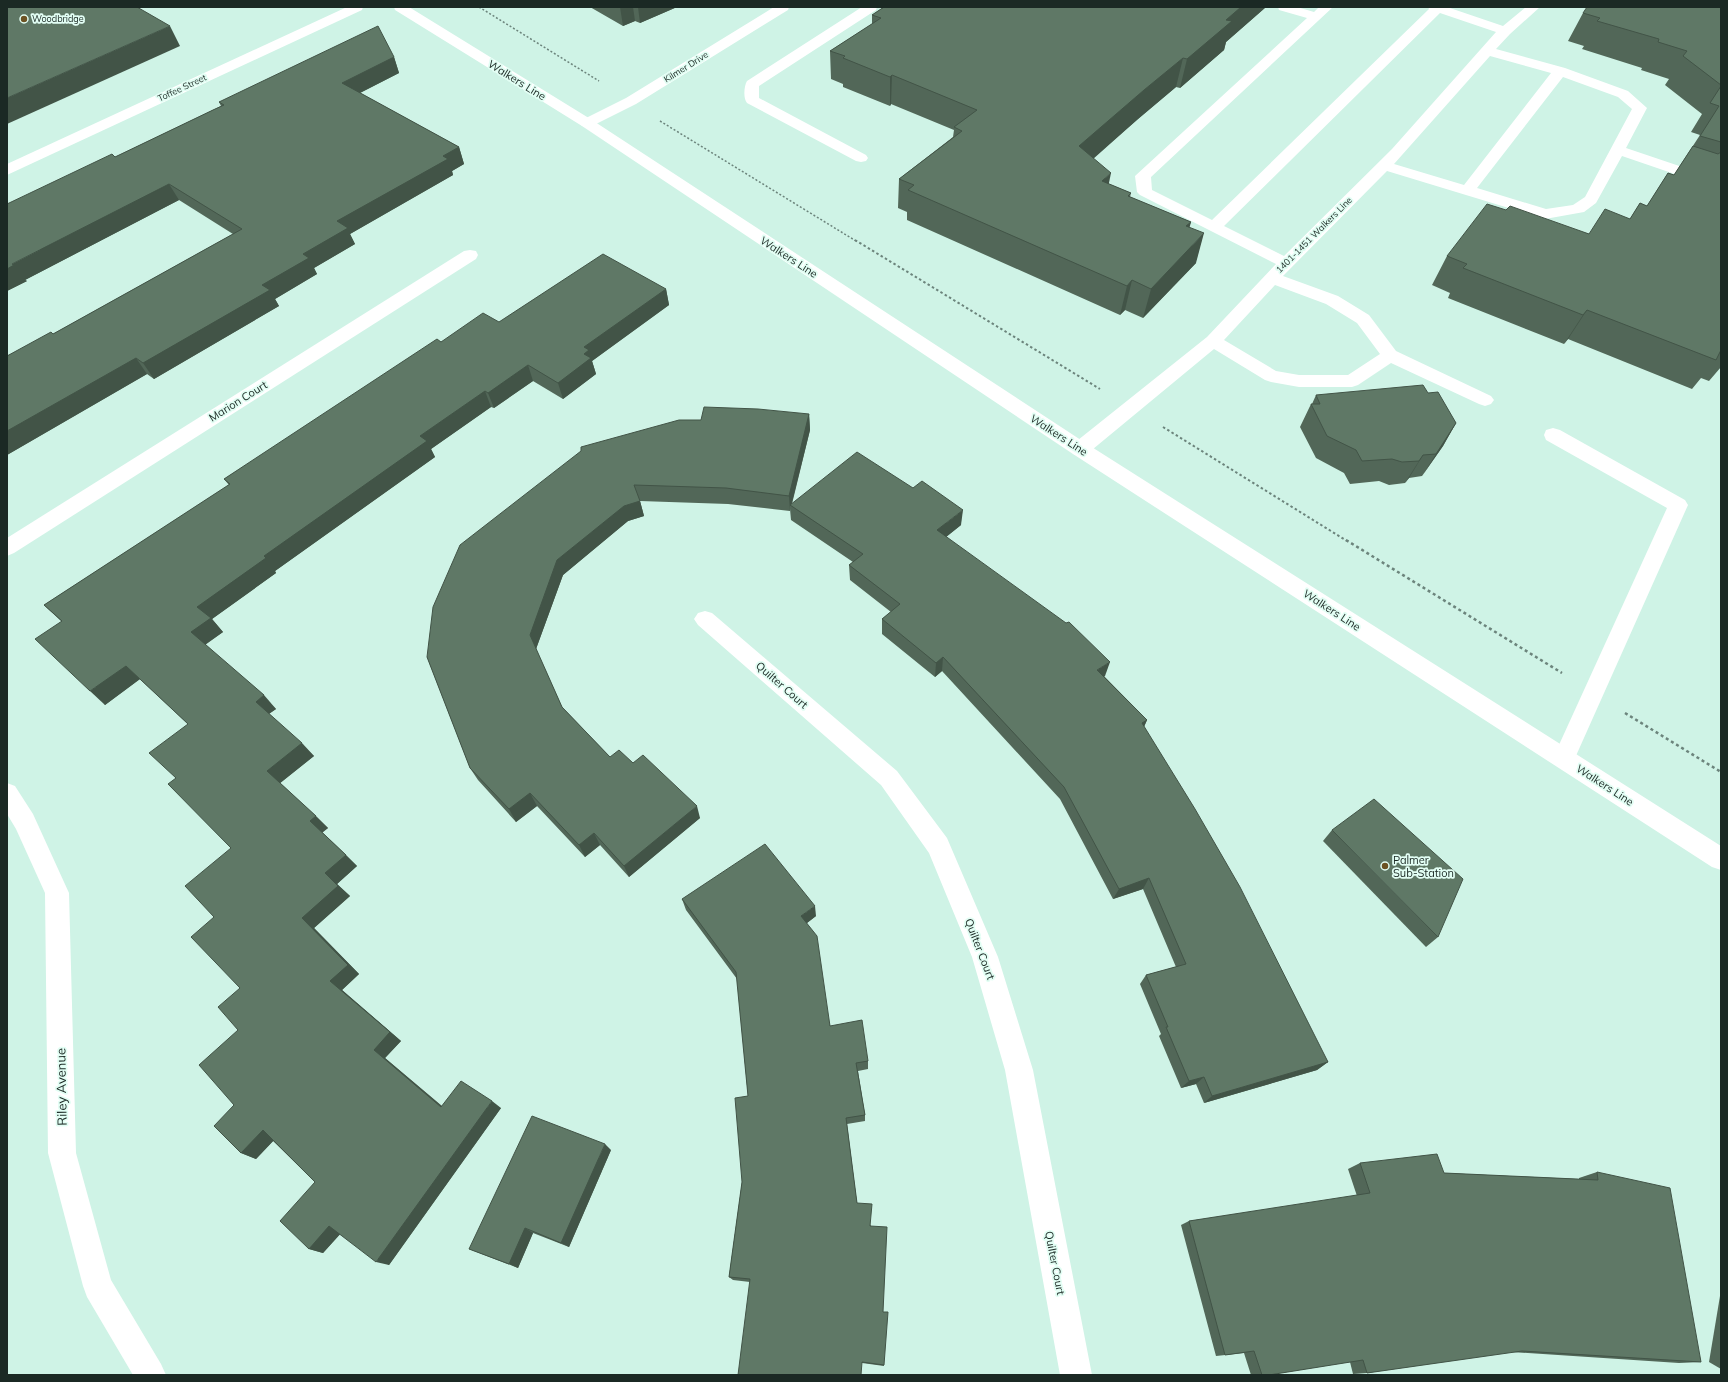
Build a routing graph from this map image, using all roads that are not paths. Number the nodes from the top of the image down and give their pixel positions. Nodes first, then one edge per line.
1 (356, 7) edge
2 (400, 7) edge
3 (783, 7) edge
4 (871, 7) edge
5 (1284, 7) edge
6 (1534, 7) edge
7 (1436, 8) edge
8 (1322, 12) edge
9 (1505, 31) junction
10 (1488, 51) junction
11 (1560, 71) junction
12 (586, 123) junction
13 (1618, 150) junction
14 (861, 158) dead end
15 (1383, 165) junction
16 (7, 170) edge
17 (1698, 177) edge
18 (1467, 191) junction
19 (1214, 227) junction
20 (470, 255) dead end
21 (1286, 264) junction
22 (1272, 278) junction
23 (1213, 341) junction
24 (1390, 356) junction
25 (1485, 400) dead end
26 (1554, 435) dead end
27 (1080, 449) junction
28 (7, 548) edge
29 (705, 619) dead end
30 (1564, 758) junction
31 (7, 793) edge
32 (1721, 859) edge
33 (150, 1375) edge
34 (1076, 1375) edge

1 - 16 street, Toffee Street
2 - 12 street, Walkers Line
3 - 12 street, Kilmer Drive
4 - 14 street
5 - 8 street
6 - 9 street, 1401-1451 Walkers Line
7 - 9 street
7 - 19 street
8 - 19 street
9 - 10 street, 1401-1451 Walkers Line
10 - 11 street
10 - 15 street, 1401-1451 Walkers Line
11 - 13 street
11 - 18 street
12 - 27 street, Walkers Line
13 - 17 street
13 - 18 street
15 - 18 street
15 - 21 street, 1401-1451 Walkers Line
19 - 21 street
20 - 28 street, Marion Court
21 - 22 street, 1401-1451 Walkers Line
22 - 23 street, 1401-1451 Walkers Line
22 - 24 street
23 - 24 street
23 - 27 street, 1401-1451 Walkers Line
24 - 25 street
26 - 30 street
27 - 30 street, Walkers Line
29 - 34 street, Quilter Court
30 - 32 street, Walkers Line
31 - 33 street, Riley Avenue

